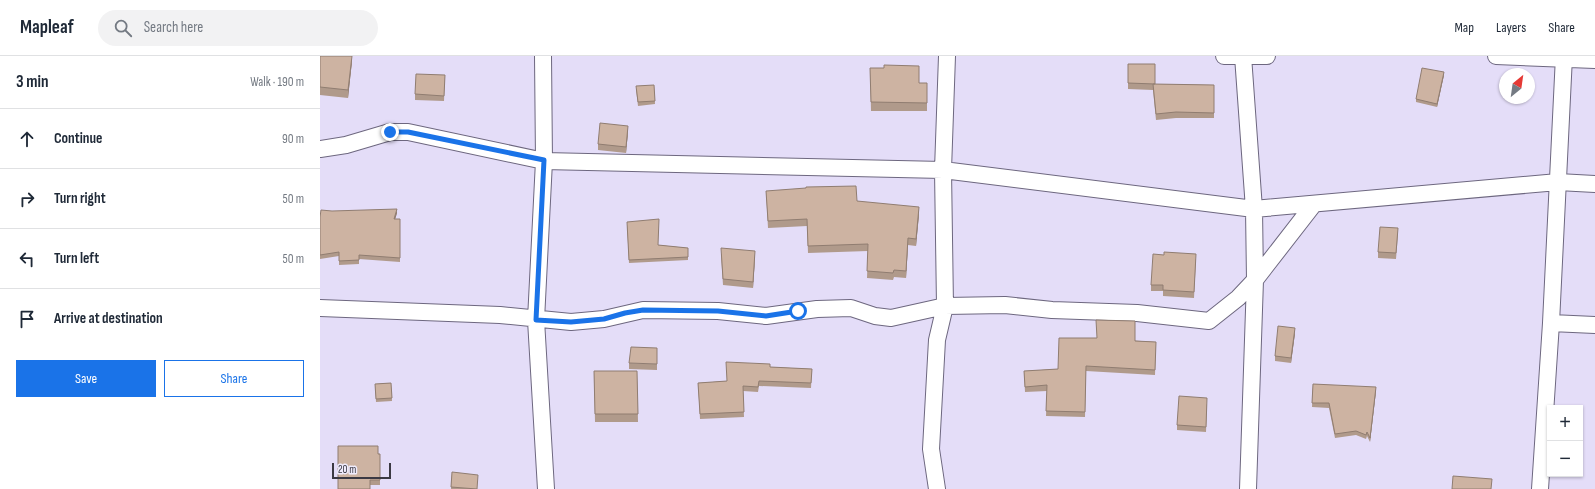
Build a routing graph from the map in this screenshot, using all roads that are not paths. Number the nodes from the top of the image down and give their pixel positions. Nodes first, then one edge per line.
1 (543, 56) edge
2 (947, 56) edge
3 (1224, 56) edge
4 (1243, 56) edge
5 (1267, 56) edge
6 (1496, 56) edge
7 (1564, 58) edge
8 (1595, 60) edge
9 (320, 149) edge
10 (544, 160) junction
11 (943, 170) junction
12 (1558, 182) junction
13 (1595, 184) edge
14 (1314, 204) junction
15 (1254, 209) junction
16 (1255, 280) junction
17 (945, 306) junction
18 (320, 308) edge
19 (536, 320) junction
20 (1551, 323) junction
21 (1595, 325) edge
22 (546, 489) edge
23 (937, 489) edge
24 (1248, 489) edge
25 (1540, 489) edge

1 - 10 street
2 - 11 street
3 - 4 street
4 - 5 street
4 - 15 street
6 - 7 street
7 - 8 street
7 - 12 street
9 - 10 street
10 - 11 street
10 - 19 street
11 - 15 street
11 - 17 street
12 - 13 street
12 - 14 street
12 - 20 street
14 - 15 street
14 - 16 street
15 - 16 street
16 - 17 street
16 - 24 street
17 - 19 street
17 - 23 street
18 - 19 street
19 - 22 street
20 - 21 street
20 - 25 street

